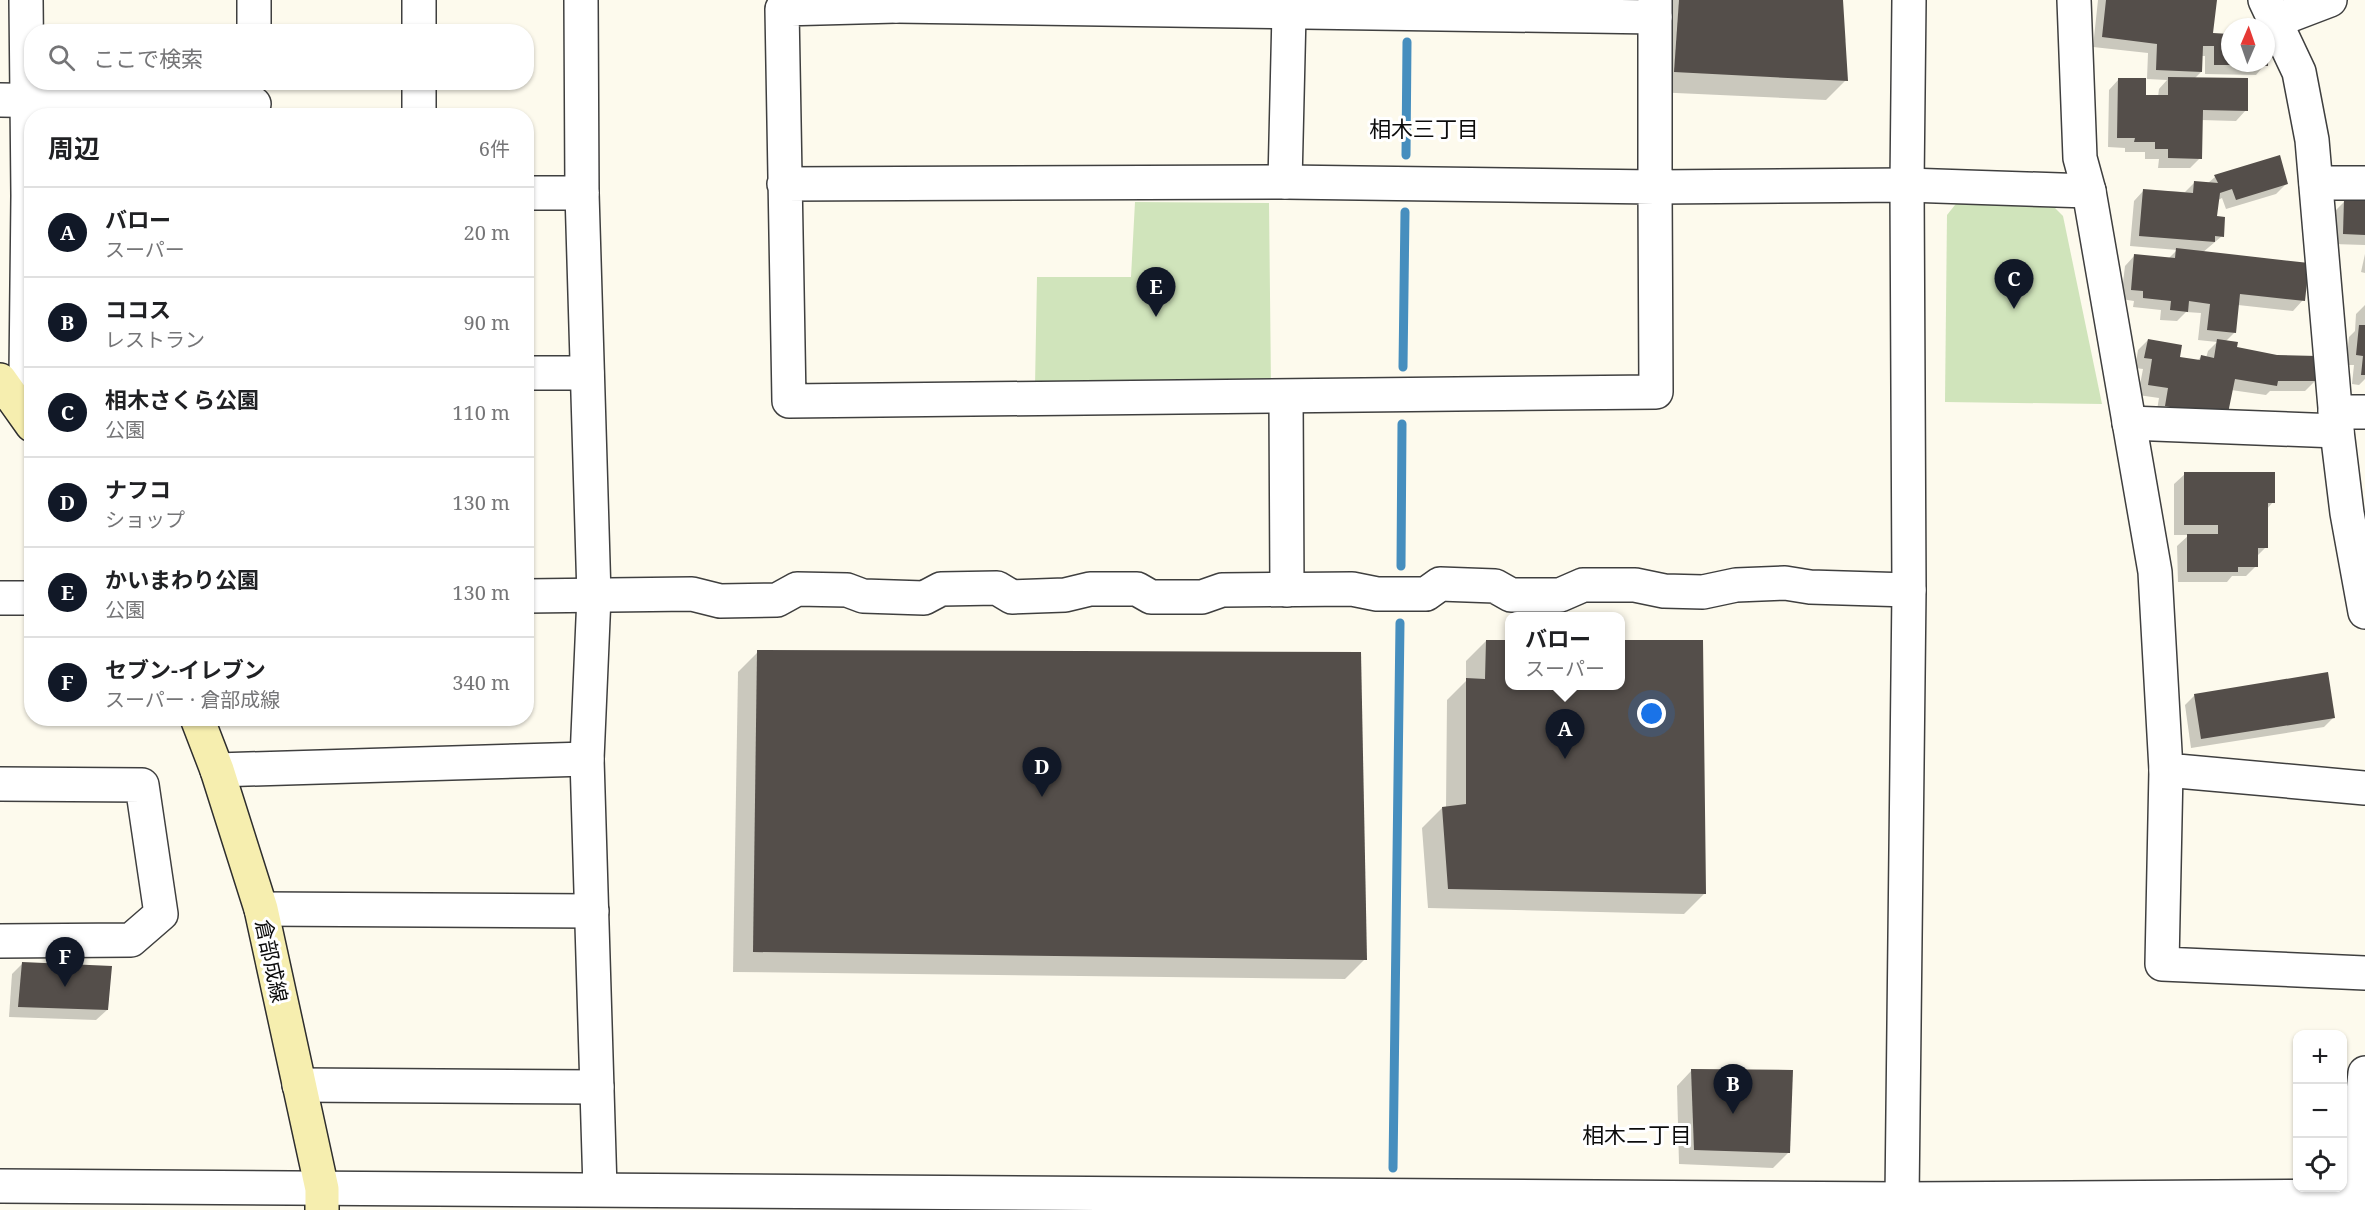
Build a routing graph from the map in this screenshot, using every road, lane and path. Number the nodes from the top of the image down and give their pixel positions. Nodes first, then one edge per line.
1 (26, 0) edge
2 (255, 0) edge
3 (419, 0) edge
4 (581, 0) edge
5 (1909, 0) edge
6 (2073, 0) edge
7 (2330, 0) edge
8 (896, 3) edge
9 (1655, 8) edge
10 (2270, 10) edge
11 (1289, 13) junction
12 (254, 24) edge
13 (419, 24) edge
14 (419, 90) edge
15 (14, 99) edge
16 (254, 101) edge
17 (419, 108) edge
18 (24, 160) edge
19 (1285, 182) junction
20 (2316, 183) junction
21 (2365, 183) edge
22 (784, 184) junction
23 (1907, 185) junction
24 (1655, 187) junction
25 (2090, 191) junction
26 (534, 193) edge
27 (582, 193) junction
28 (24, 282) edge
29 (534, 373) edge
30 (587, 373) junction
31 (17, 382) edge
32 (1286, 398) junction
33 (24, 403) edge
34 (2346, 418) edge
35 (2129, 423) junction
36 (1287, 590) junction
37 (1909, 590) junction
38 (534, 596) edge
39 (594, 596) junction
40 (0, 598) edge
41 (24, 598) edge
42 (2365, 612) edge
43 (200, 726) edge
44 (587, 759) junction
45 (217, 770) junction
46 (2166, 770) junction
47 (0, 784) edge
48 (2365, 788) edge
49 (261, 909) junction
50 (592, 911) junction
51 (0, 941) edge
52 (2365, 973) edge
53 (2365, 1073) edge
54 (299, 1085) junction
55 (597, 1087) junction
56 (0, 1186) edge
57 (600, 1189) junction
58 (2359, 1196) edge
59 (513, 1199) edge
60 (322, 1200) edge
61 (906, 1201) edge
62 (1284, 1202) edge
63 (1902, 1204) edge

1 - 15 street
2 - 12 street
3 - 13 street
4 - 27 street
5 - 23 street
6 - 25 street
7 - 10 street
8 - 11 street
8 - 22 street
9 - 11 street
9 - 24 street
10 - 20 street
11 - 19 street
14 - 17 street
15 - 16 street
15 - 18 street
19 - 22 street
19 - 24 street
20 - 21 street
20 - 34 street
22 - 32 street
23 - 24 street
23 - 25 street
23 - 37 street
24 - 32 street
25 - 35 street
26 - 27 street
27 - 30 street
28 - 31 street
29 - 30 street
30 - 39 street
31 - 33 main road
32 - 36 street
34 - 35 street
34 - 42 street
35 - 46 street
36 - 37 street
36 - 39 street
37 - 63 street
38 - 39 street
39 - 44 street
40 - 41 street
43 - 45 main road, 倉部成線
44 - 45 street
44 - 50 street
45 - 49 main road, 倉部成線
46 - 48 street
46 - 52 street
47 - 51 street
49 - 50 street
49 - 54 main road, 倉部成線
50 - 55 street
53 - 58 street
54 - 55 street
54 - 60 main road, 倉部成線
55 - 57 street
56 - 60 street
57 - 59 street
57 - 61 street
58 - 63 street
59 - 60 street
61 - 62 street
62 - 63 street

